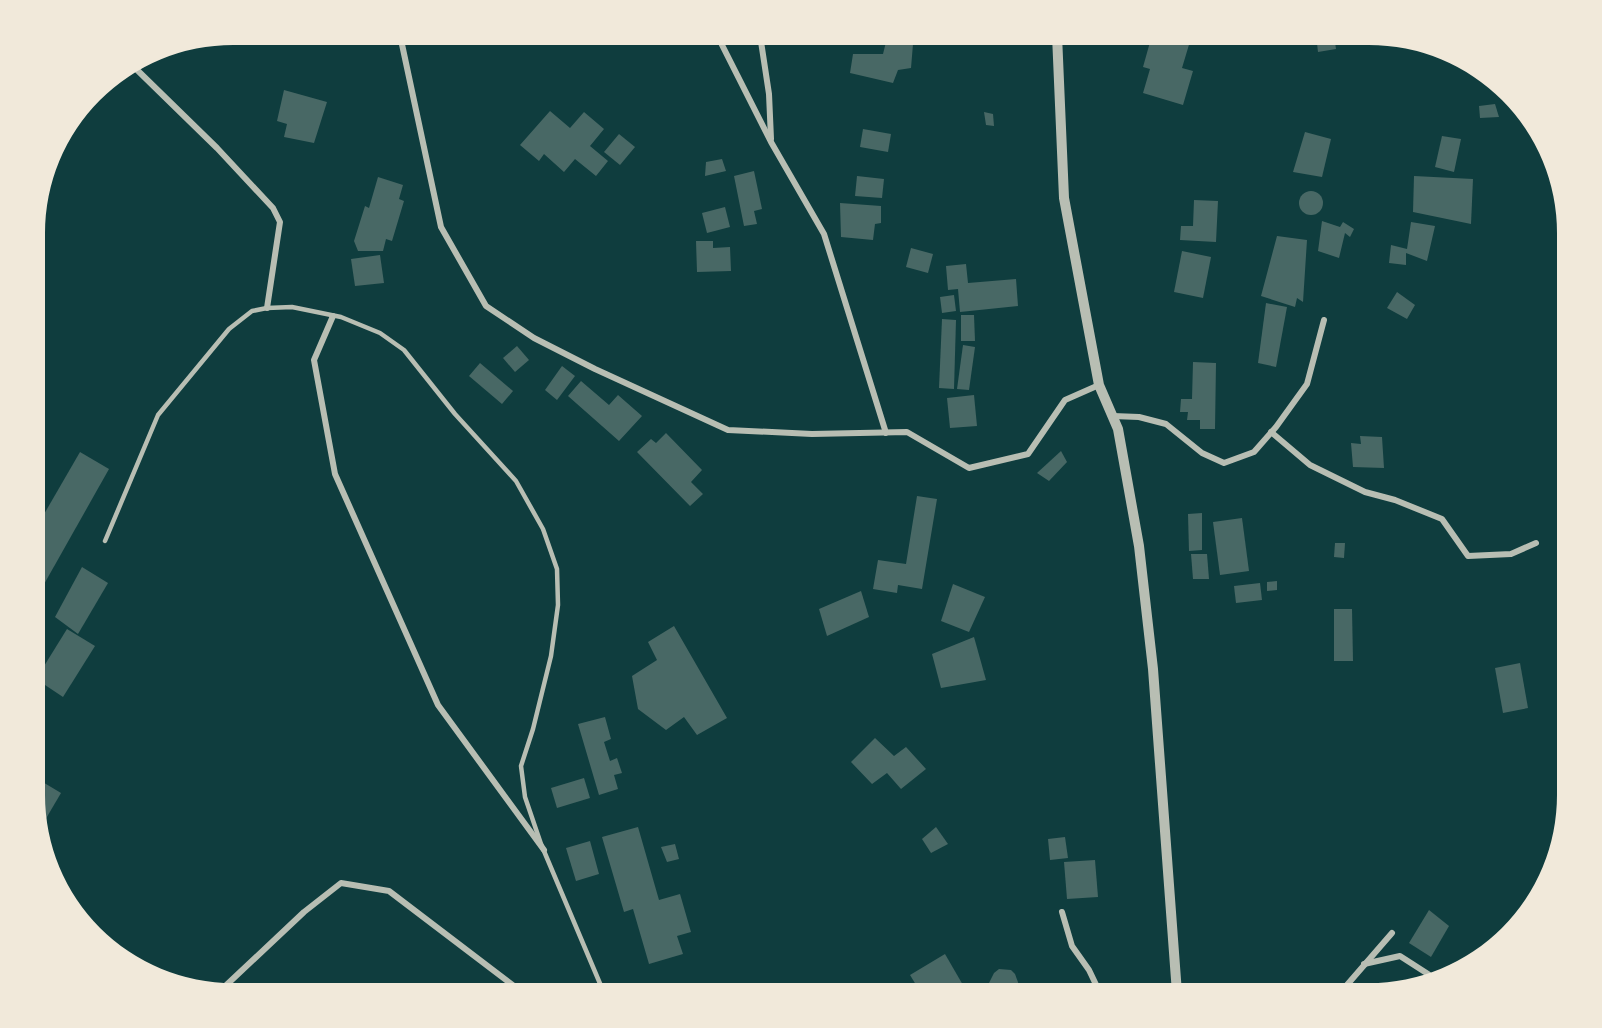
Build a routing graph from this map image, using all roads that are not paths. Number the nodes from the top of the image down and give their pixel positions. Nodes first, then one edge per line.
1 (402, 45) edge
2 (722, 45) edge
3 (762, 45) edge
4 (1057, 45) edge
5 (138, 71) edge
6 (771, 142) junction
7 (267, 308) junction
8 (333, 316) junction
9 (1324, 320) dead end
10 (1099, 385) junction
11 (1112, 416) junction
12 (1271, 432) junction
13 (886, 433) junction
14 (105, 541) dead end
15 (1536, 543) dead end
16 (544, 850) junction
17 (1062, 912) dead end
18 (1392, 933) dead end
19 (1363, 964) junction
20 (1428, 974) dead end
21 (229, 983) edge
22 (510, 983) edge
23 (600, 983) edge
24 (1095, 983) edge
25 (1176, 983) edge
26 (1348, 983) edge

1 - 13 street
2 - 6 street
3 - 6 street
4 - 10 street
5 - 7 street
6 - 13 street
7 - 8 lane
7 - 14 lane
8 - 16 street
8 - 16 lane
9 - 12 street
10 - 11 street
10 - 13 street
11 - 12 street
11 - 25 street
12 - 15 street
16 - 23 lane
17 - 24 street
18 - 19 street
19 - 20 street
19 - 26 street
21 - 22 street

